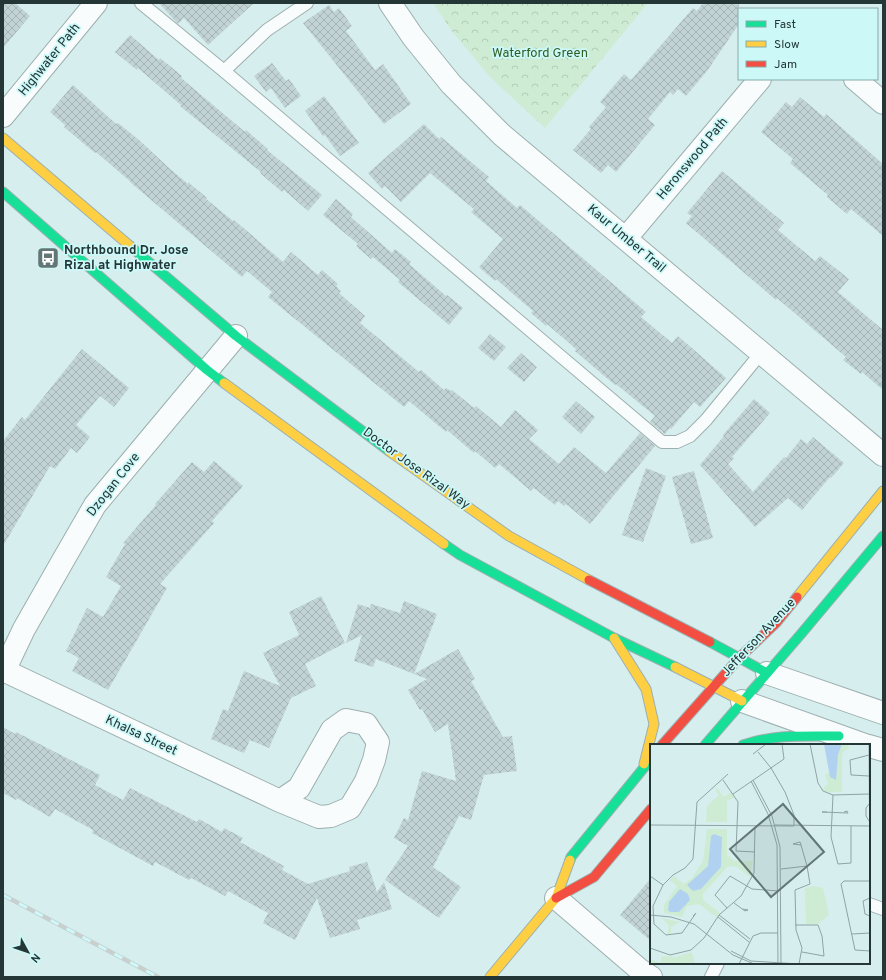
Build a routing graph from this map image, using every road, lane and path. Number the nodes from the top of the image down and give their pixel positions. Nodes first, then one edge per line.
1 (96, 3) edge
2 (141, 3) edge
3 (307, 3) edge
4 (390, 3) edge
5 (224, 72) junction
6 (759, 80) edge
7 (856, 80) edge
8 (883, 103) edge
9 (3, 116) edge
10 (3, 138) edge
11 (3, 192) edge
12 (626, 238) junction
13 (236, 336) junction
14 (761, 353) junction
15 (207, 370) junction
16 (883, 455) edge
17 (883, 491) edge
18 (883, 536) edge
19 (614, 638) junction
20 (740, 657) junction
21 (3, 671) edge
22 (767, 673) junction
23 (714, 687) junction
24 (742, 701) junction
25 (883, 713) edge
26 (839, 736) junction
27 (663, 744) edge
28 (706, 744) edge
29 (745, 744) edge
30 (862, 744) edge
31 (870, 746) edge
32 (883, 750) edge
33 (650, 760) edge
34 (642, 770) junction
35 (280, 801) junction
36 (650, 811) edge
37 (556, 898) junction
38 (870, 904) edge
39 (883, 909) edge
40 (718, 964) edge
41 (490, 977) edge
42 (651, 977) edge
43 (711, 977) edge

1 - 9 street, Highwater Path
2 - 5 lane
3 - 5 lane
4 - 12 street, Kaur Umber Trail
5 - 14 lane
6 - 12 street, Heronswood Path
7 - 8 street
10 - 13 street, Doctor Jose Rizal Way
11 - 15 street
12 - 14 street, Kaur Umber Trail
13 - 15 street, Dzogan Cove
13 - 20 street, Doctor Jose Rizal Way
14 - 16 street, Kaur Umber Trail
15 - 19 street
15 - 21 street, Dzogan Cove
17 - 20 street, Jefferson Avenue
18 - 22 street, Jefferson Avenue
19 - 23 street
19 - 34 street
20 - 22 street, Doctor Jose Rizal Way
20 - 23 street, Jefferson Avenue
21 - 35 street, Khalsa Street
22 - 24 street, Jefferson Avenue
22 - 25 street, Doctor Jose Rizal Way
23 - 24 street
23 - 27 street, Jefferson Avenue
24 - 26 street
24 - 28 street, Jefferson Avenue
26 - 29 street
26 - 30 street
31 - 32 street
33 - 34 street
34 - 37 street
35 - 35 street, Khalsa Street
36 - 37 street
37 - 41 street
37 - 42 street
38 - 39 lane
40 - 43 lane

